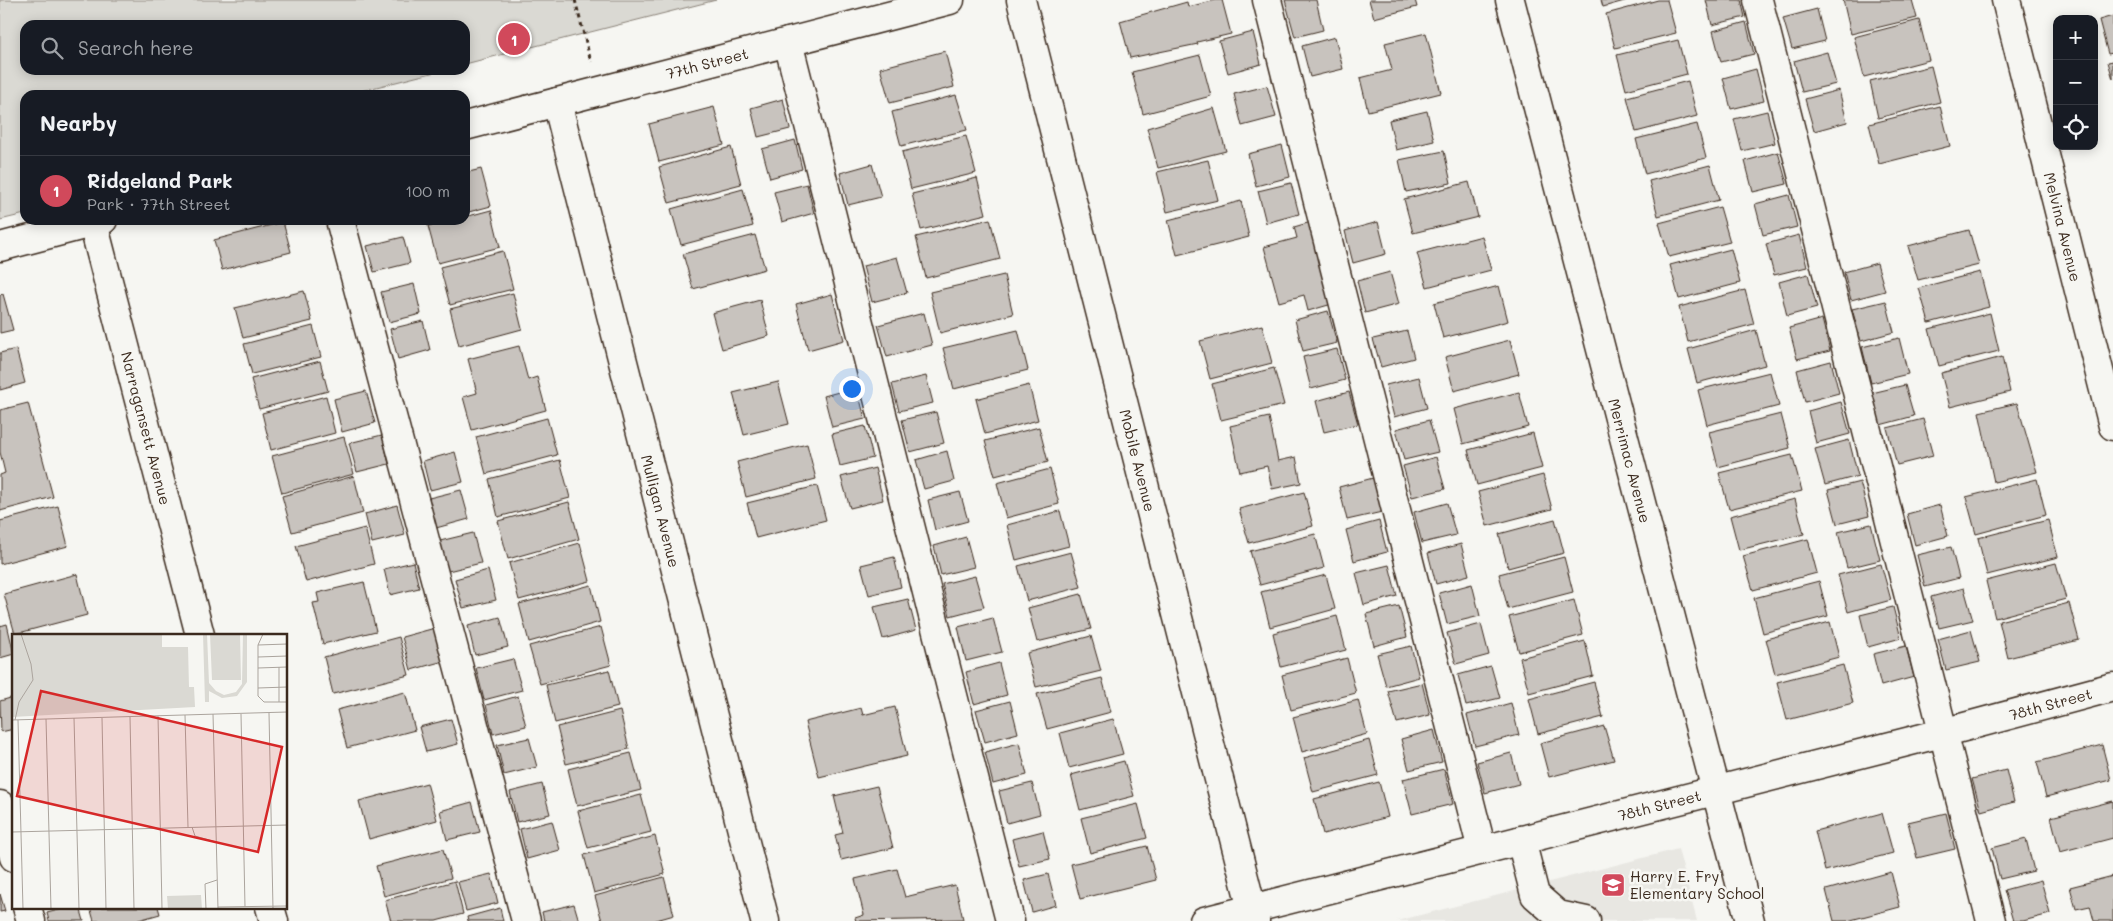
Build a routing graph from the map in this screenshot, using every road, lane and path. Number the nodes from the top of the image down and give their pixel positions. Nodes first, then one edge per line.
1 (575, 0) edge
2 (950, 0) edge
3 (1021, 0) edge
4 (1267, 0) edge
5 (1510, 0) edge
6 (1758, 0) edge
7 (2006, 0) edge
8 (788, 42) junction
9 (592, 67) dead end
10 (557, 102) junction
11 (470, 125) edge
12 (83, 225) edge
13 (99, 225) edge
14 (341, 225) edge
15 (0, 247) edge
16 (2113, 426) edge
17 (200, 634) edge
18 (2113, 687) edge
19 (1942, 733) junction
20 (1715, 789) junction
21 (0, 805) edge
22 (1521, 840) junction
23 (12, 850) edge
24 (1482, 850) junction
25 (27, 908) edge
26 (270, 908) edge
27 (1253, 915) edge
28 (1746, 920) edge
29 (31, 921) edge
30 (274, 921) edge
31 (526, 921) edge
32 (765, 921) edge
33 (1010, 921) edge
34 (1204, 921) edge
35 (1586, 921) edge
36 (1991, 921) edge

1 - 9 path
2 - 8 street, 77th Street
3 - 27 street, Mobile Avenue
4 - 24 street
5 - 20 street, Merrimac Avenue
6 - 19 street
7 - 16 street, Melvina Avenue
8 - 10 street, 77th Street
8 - 33 street
10 - 11 street, 77th Street
10 - 32 street, Mulligan Avenue
12 - 15 street
13 - 17 street, Narragansett Avenue
14 - 31 street
18 - 19 street, 78th Street
19 - 20 street, 78th Street
19 - 36 street
20 - 22 street, 78th Street
20 - 28 street, Merrimac Avenue
21 - 23 street
22 - 24 street, 78th Street
22 - 35 street
24 - 27 street, 78th Street
25 - 29 street
26 - 30 street
27 - 34 street, 78th Street

